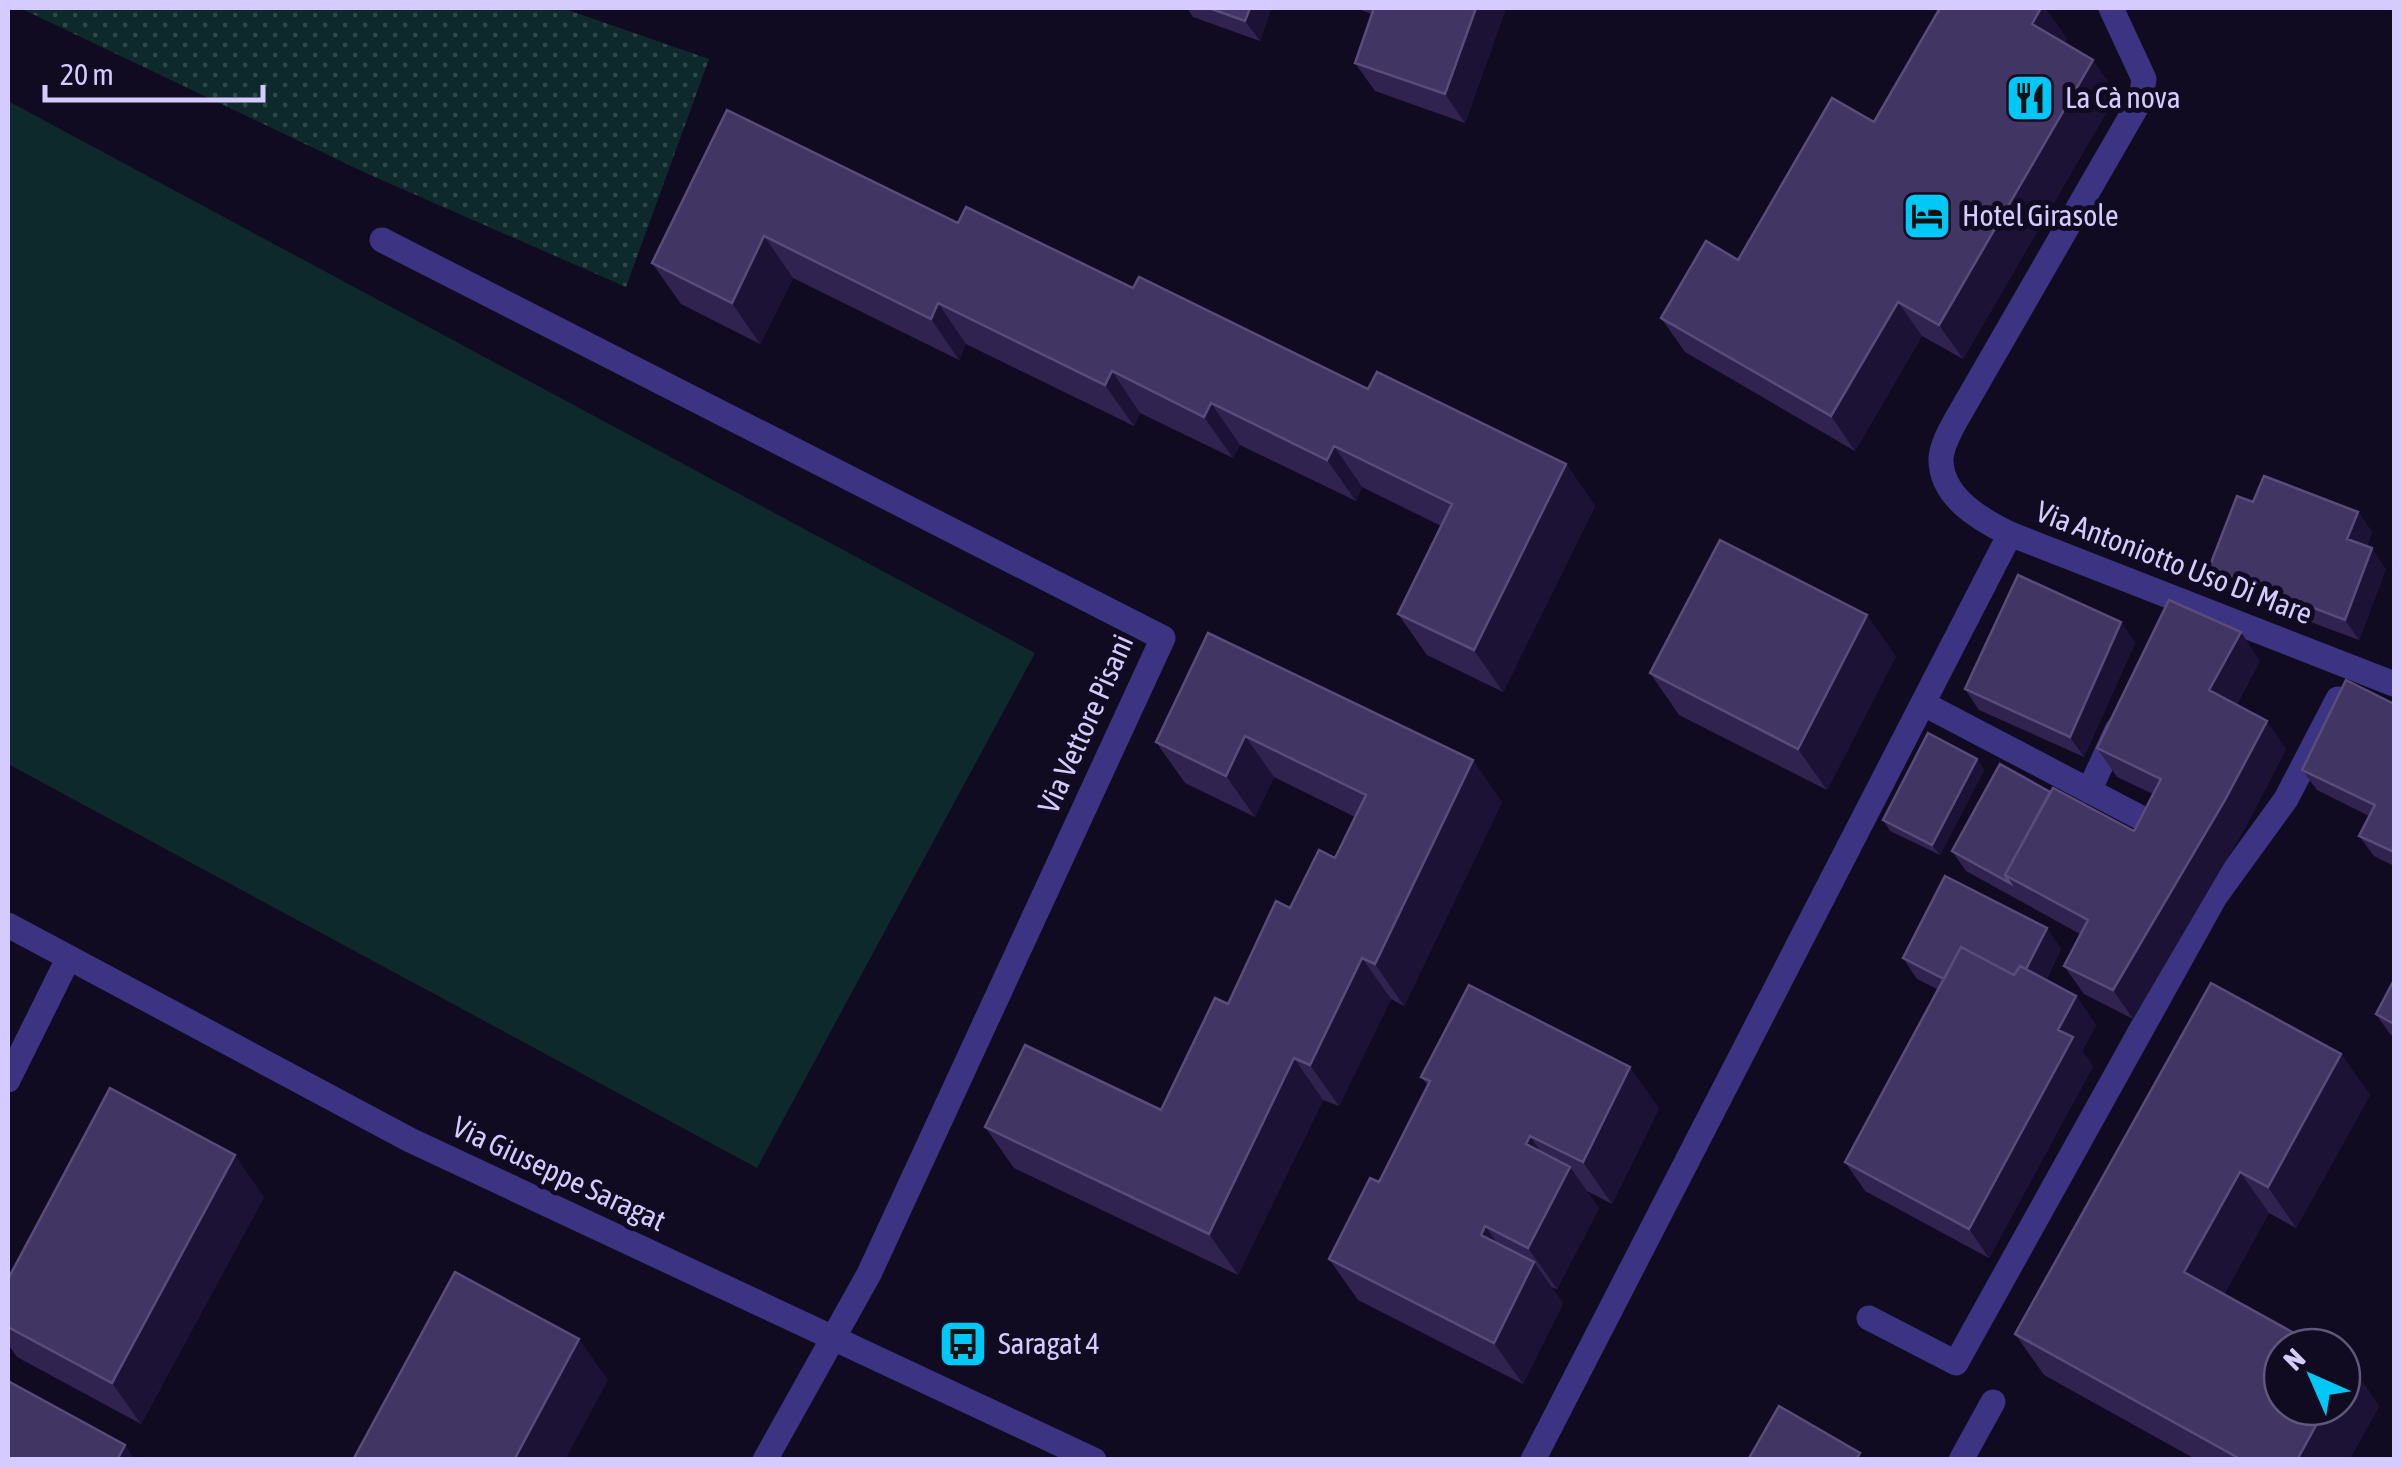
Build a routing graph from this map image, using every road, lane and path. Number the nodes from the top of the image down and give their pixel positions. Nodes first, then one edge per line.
1 (2112, 8) edge
2 (382, 240) dead end
3 (2010, 534) junction
4 (2354, 668) junction
5 (2394, 684) edge
6 (1924, 704) junction
7 (2130, 704) edge
8 (2089, 791) junction
9 (2145, 820) edge
10 (8, 925) edge
11 (68, 959) junction
12 (8, 1080) edge
13 (1869, 1318) dead end
14 (833, 1338) junction
15 (1993, 1402) dead end
16 (765, 1460) edge
17 (1094, 1460) edge
18 (1533, 1460) edge
19 (1961, 1460) edge

1 - 3 street, Via Antoniotto Uso Di Mare
2 - 14 street, Via Vettore Pisani
3 - 4 street, Via Antoniotto Uso Di Mare
3 - 6 street
4 - 5 street, Via Antoniotto Uso Di Mare
4 - 13 street
6 - 8 street
6 - 18 street
7 - 8 street
8 - 9 street
10 - 11 street, Via Giuseppe Saragat
11 - 12 street
11 - 14 street, Via Giuseppe Saragat
14 - 16 street, Via Vettore Pisani
14 - 17 street, Via Giuseppe Saragat
15 - 19 street

